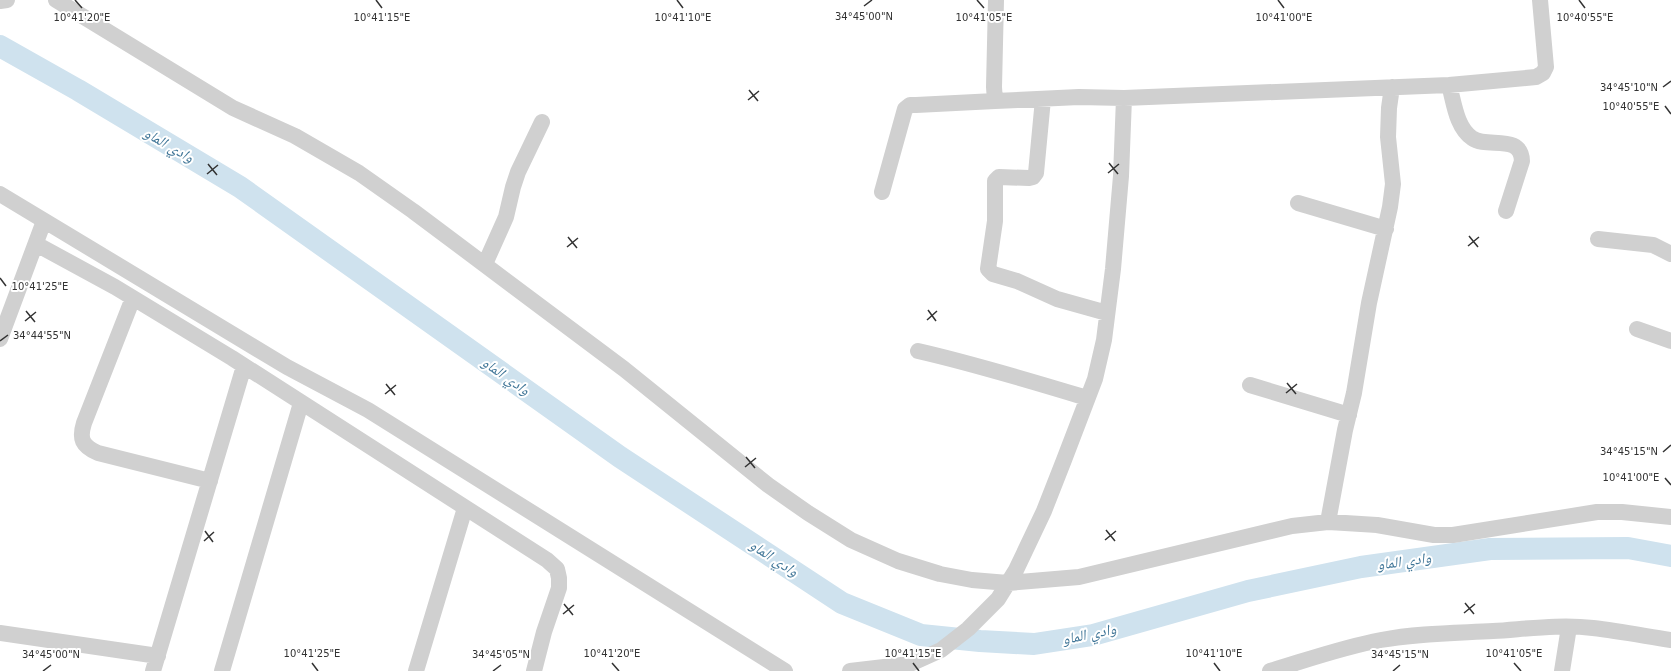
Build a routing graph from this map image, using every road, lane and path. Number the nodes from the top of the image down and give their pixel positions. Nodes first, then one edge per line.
1 (7, 0) edge
2 (56, 0) edge
3 (996, 0) edge
4 (1540, 0) edge
5 (0, 1) edge
6 (1449, 85) junction
7 (1392, 87) junction
8 (1124, 98) junction
9 (1043, 99) junction
10 (996, 101) junction
11 (542, 122) dead end
12 (882, 192) dead end
13 (0, 194) edge
14 (1298, 203) dead end
15 (1506, 211) dead end
16 (44, 221) junction
17 (1386, 229) junction
18 (1598, 239) dead end
19 (36, 244) junction
20 (1671, 254) edge
21 (485, 264) junction
22 (133, 298) junction
23 (1107, 313) junction
24 (1637, 329) dead end
25 (0, 339) edge
26 (1671, 341) edge
27 (918, 351) dead end
28 (244, 366) junction
29 (1250, 385) dead end
30 (1087, 398) junction
31 (301, 403) junction
32 (1349, 415) junction
33 (210, 481) junction
34 (465, 508) junction
35 (1671, 517) edge
36 (1328, 522) junction
37 (1008, 583) junction
38 (1569, 627) junction
39 (0, 633) edge
40 (1671, 640) edge
41 (155, 663) edge
42 (222, 671) edge
43 (416, 671) edge
44 (534, 671) edge
45 (786, 671) edge
46 (850, 671) edge
47 (1270, 671) edge
48 (1562, 671) edge

1 - 5 street
2 - 21 street
3 - 10 street
4 - 6 street
6 - 7 street
6 - 15 street
7 - 8 street
7 - 17 street
8 - 9 street
8 - 23 street
9 - 10 street
9 - 23 street
10 - 12 street
11 - 21 street
13 - 16 street
14 - 17 street
16 - 19 street
16 - 45 street
17 - 32 street
18 - 20 street
19 - 22 street
19 - 25 street
21 - 37 street
22 - 28 street
22 - 33 street
23 - 30 street
24 - 26 street
27 - 30 street
28 - 31 street
28 - 33 street
29 - 32 street
30 - 37 street
31 - 34 street
31 - 42 street
32 - 36 street
33 - 41 street
34 - 43 street
34 - 44 street
35 - 36 street
36 - 37 street
37 - 46 street
38 - 40 street
38 - 47 street
38 - 48 street
39 - 41 street

